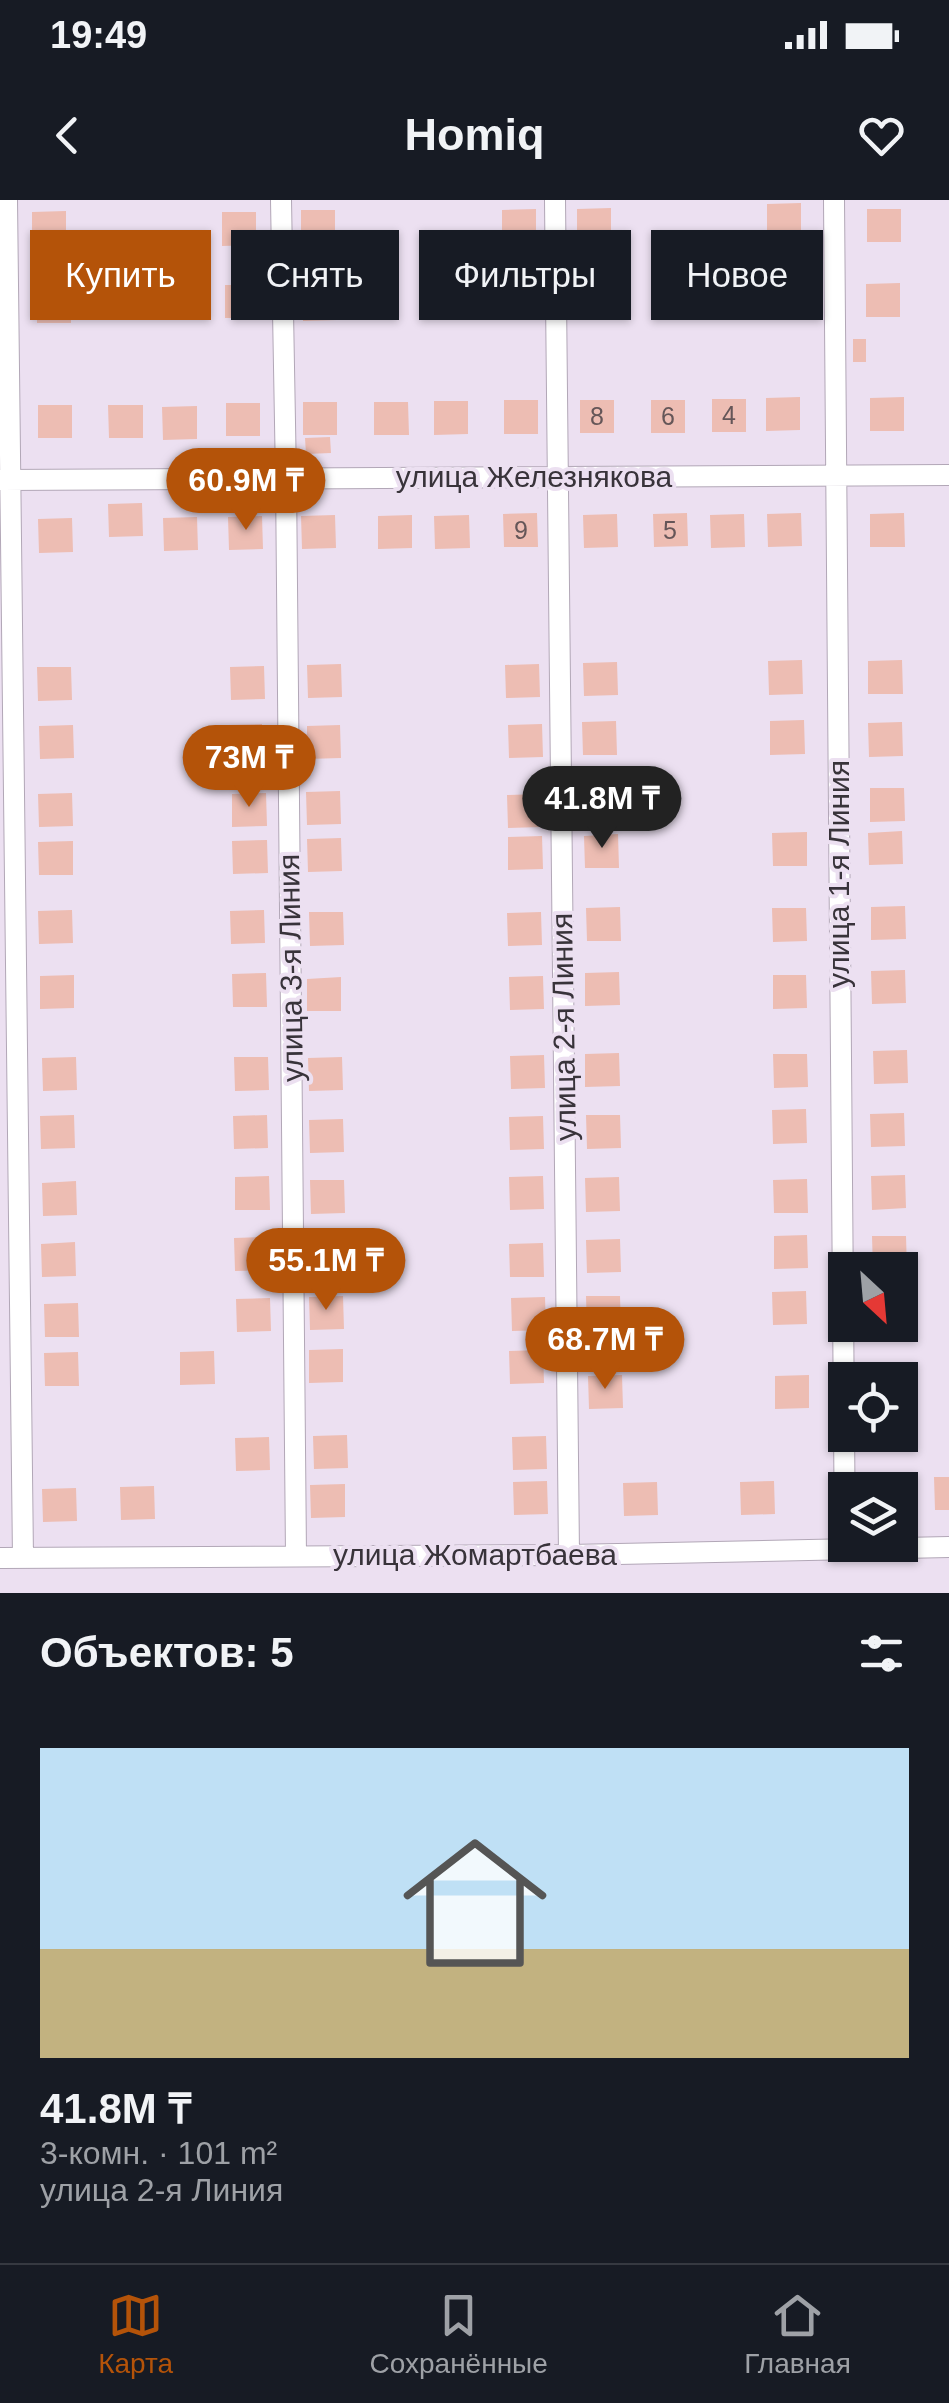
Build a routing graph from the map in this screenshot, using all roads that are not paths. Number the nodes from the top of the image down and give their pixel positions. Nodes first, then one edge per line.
1 (8, 200) edge
2 (281, 200) edge
3 (555, 200) edge
4 (834, 200) edge
5 (949, 475) edge
6 (836, 476) junction
7 (559, 477) junction
8 (286, 478) junction
9 (5, 480) edge
10 (844, 1472) edge
11 (918, 1547) edge
12 (949, 1547) edge
13 (828, 1548) edge
14 (569, 1555) junction
15 (296, 1556) junction
16 (0, 1558) edge
17 (24, 1558) junction

1 - 9 street
2 - 8 street, улица 3-я Линия
3 - 7 street, улица 2-я Линия
4 - 6 street, улица 1-я Линия
5 - 6 street, улица Железнякова
6 - 7 street, улица Железнякова
6 - 10 street, улица 1-я Линия
7 - 8 street, улица Железнякова
7 - 14 street, улица 2-я Линия
8 - 9 street, улица Железнякова
8 - 15 street, улица 3-я Линия
9 - 17 street
11 - 12 street, улица Жомартбаева
13 - 14 street, улица Жомартбаева
14 - 15 street, улица Жомартбаева
15 - 17 street, улица Жомартбаева
16 - 17 street, улица Жомартбаева

